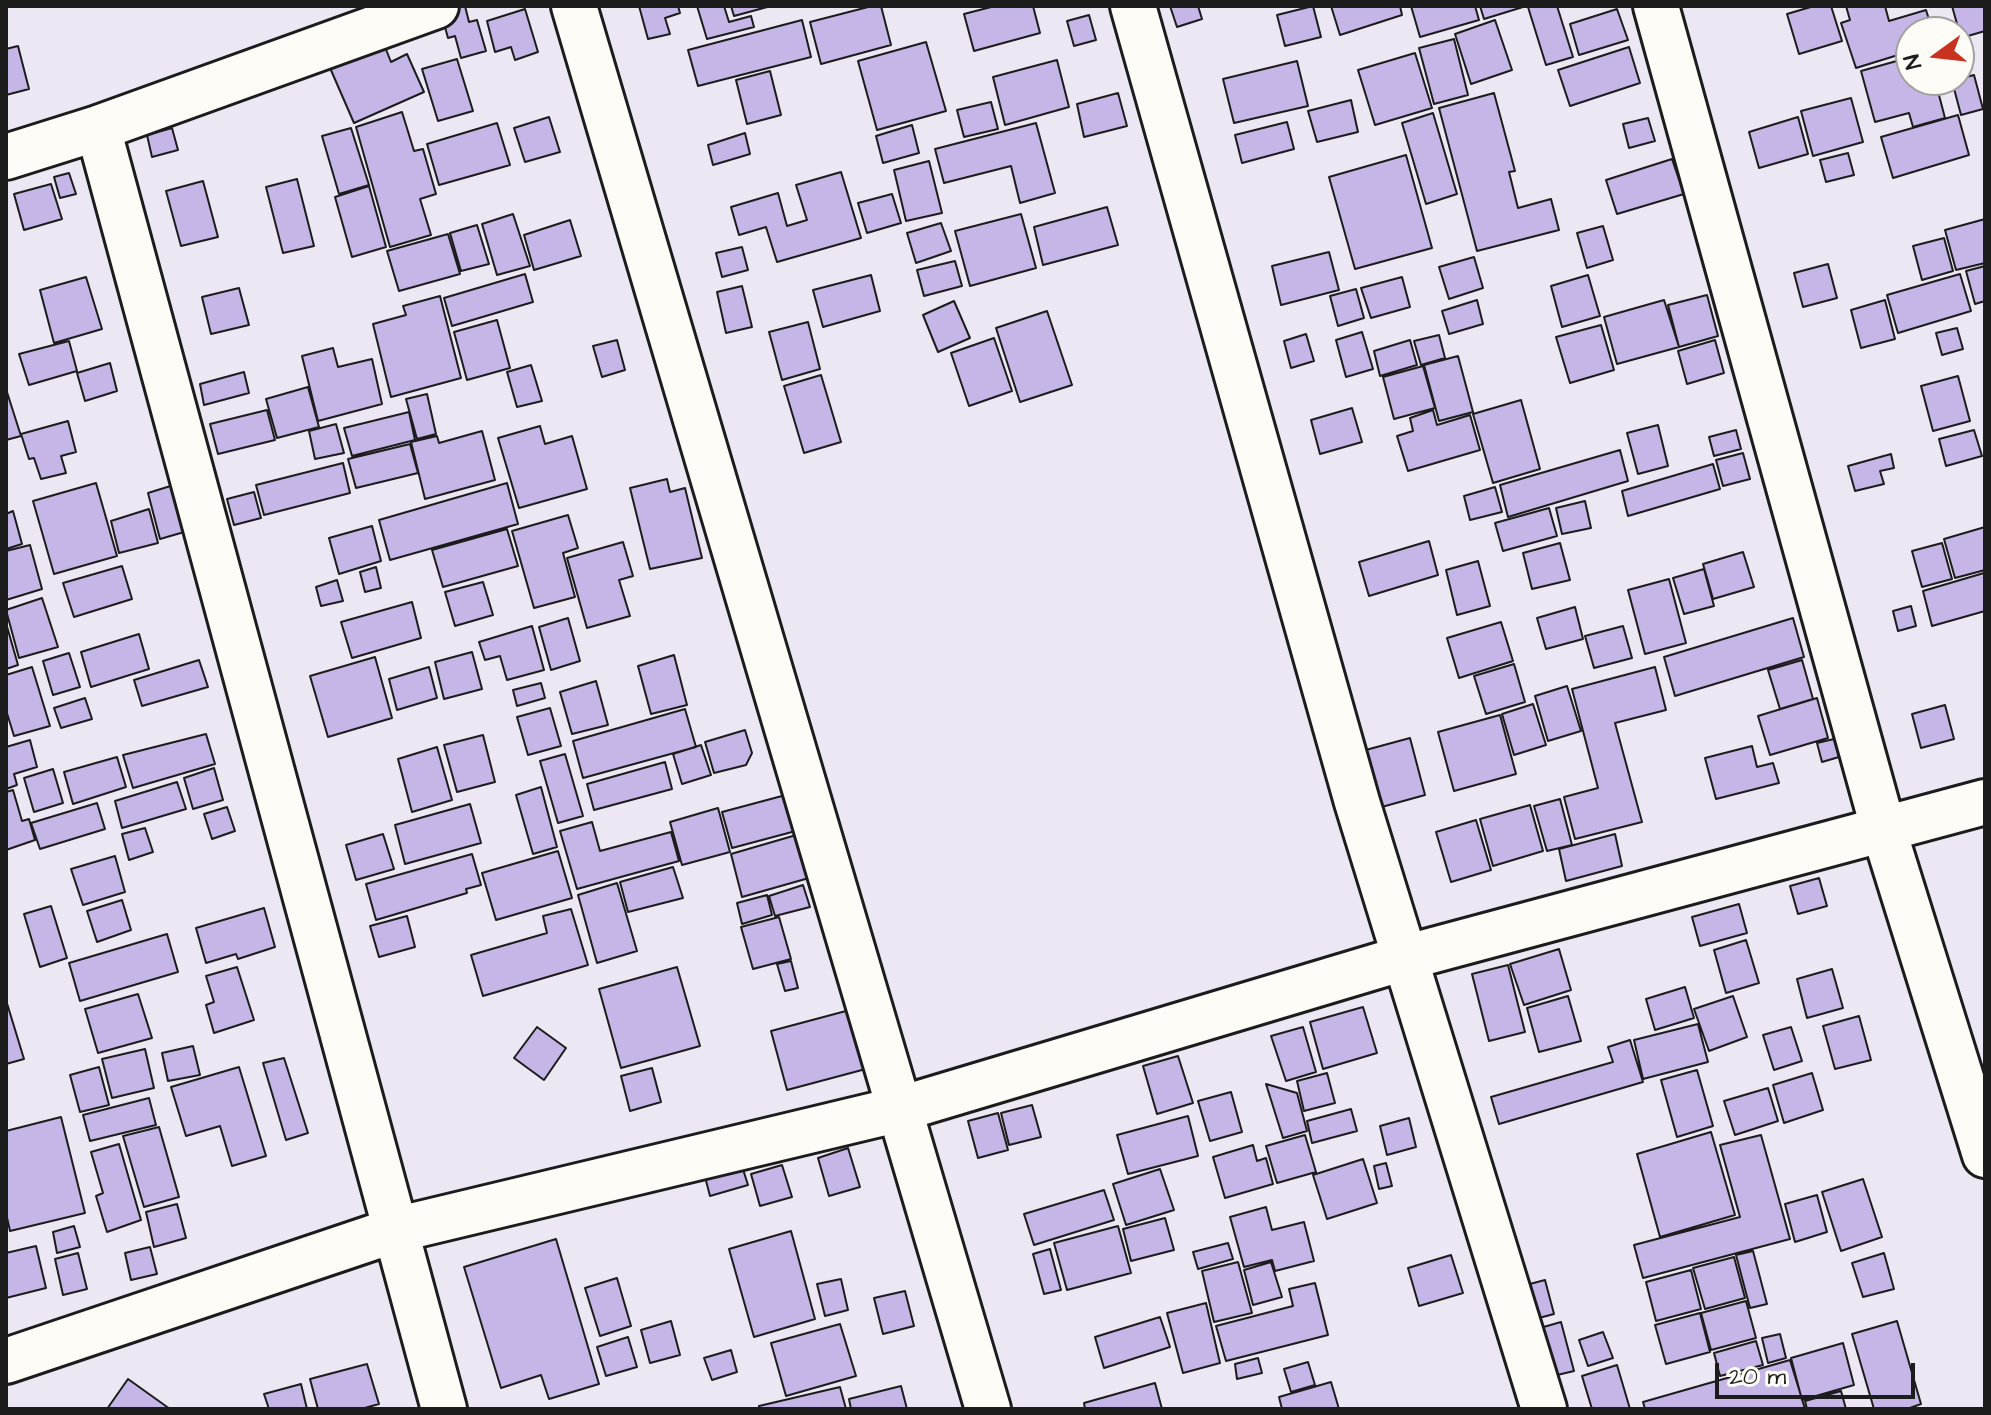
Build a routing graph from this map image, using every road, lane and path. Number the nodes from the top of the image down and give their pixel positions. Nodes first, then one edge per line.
1 (436, 6) edge
2 (574, 6) edge
3 (1133, 6) edge
4 (1656, 6) edge
5 (98, 128) junction
6 (6, 157) edge
7 (1985, 802) edge
8 (1884, 831) junction
9 (1404, 958) junction
10 (900, 1109) junction
11 (1985, 1155) edge
12 (395, 1230) junction
13 (6, 1361) edge
14 (444, 1409) edge
15 (988, 1409) edge
16 (1544, 1409) edge

1 - 5 street
2 - 10 street
3 - 9 street
4 - 8 street
5 - 6 street
5 - 12 street
7 - 8 street
8 - 9 street
8 - 11 street
9 - 10 street
9 - 16 street
10 - 12 street
10 - 15 street
12 - 13 street
12 - 14 street

